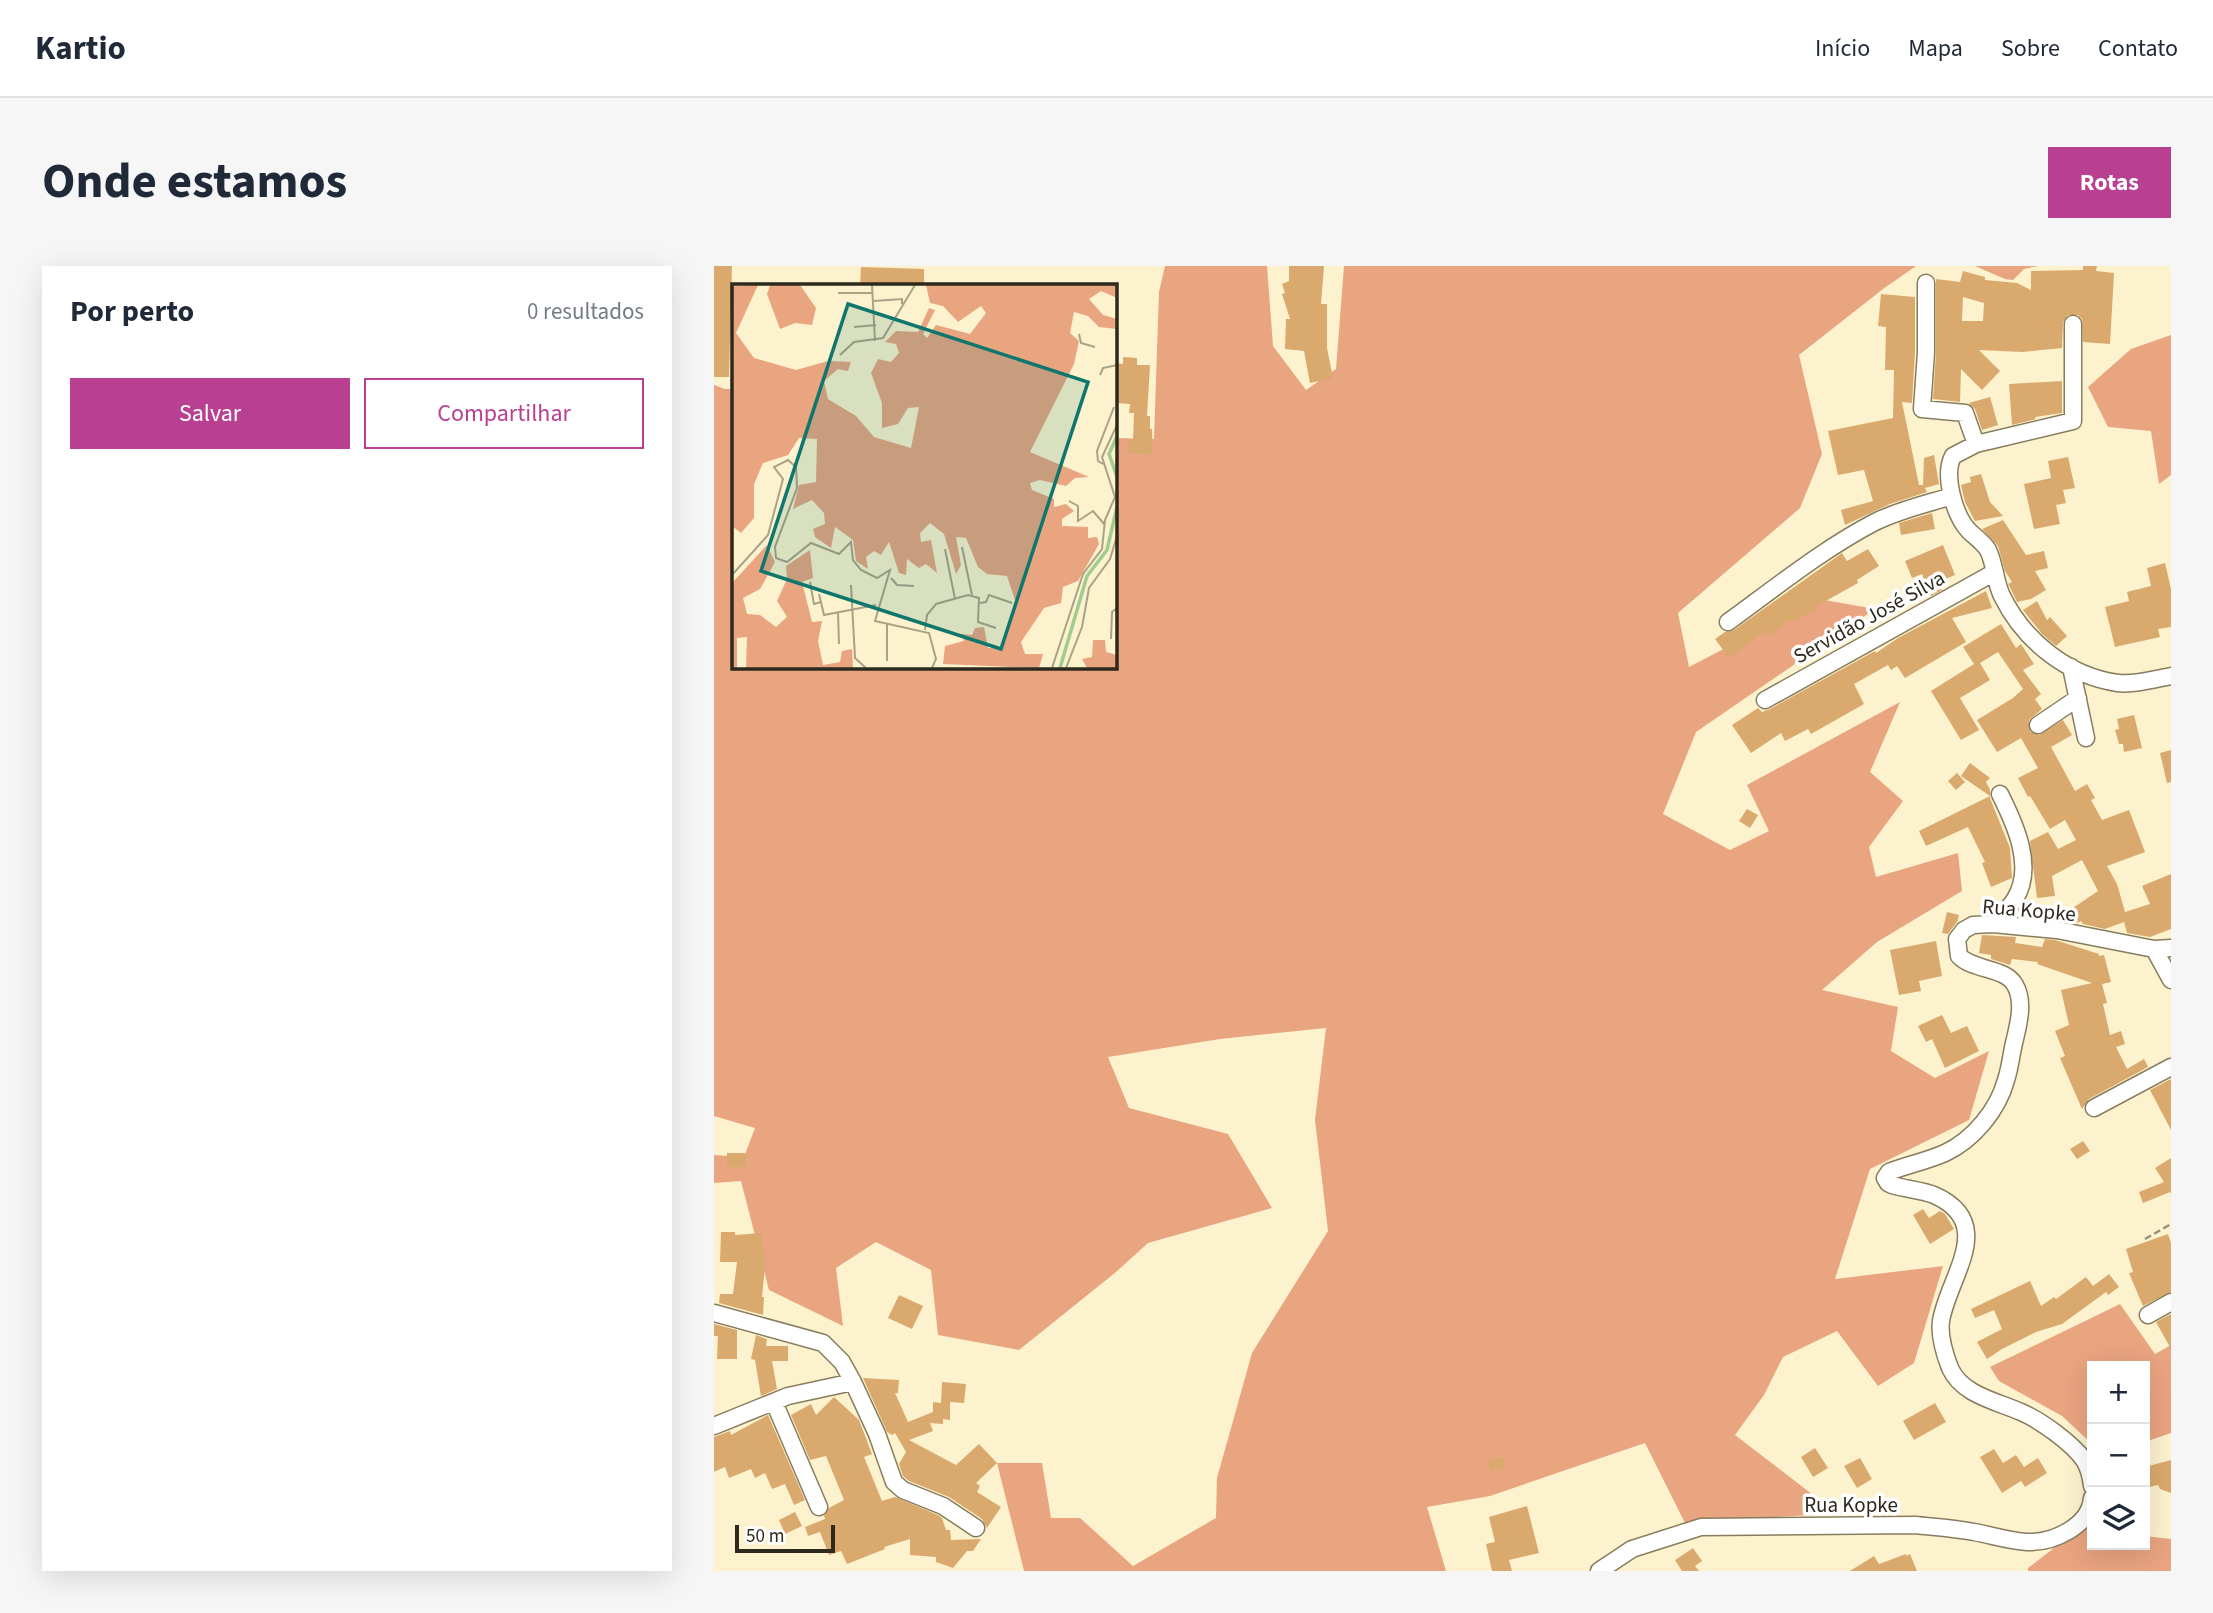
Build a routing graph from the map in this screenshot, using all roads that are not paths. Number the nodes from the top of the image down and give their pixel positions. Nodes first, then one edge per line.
1 (1926, 283) dead end
2 (2073, 324) dead end
3 (1976, 444) junction
4 (1952, 496) junction
5 (1995, 572) junction
6 (1728, 622) dead end
7 (2071, 667) junction
8 (2171, 676) edge
9 (2078, 698) junction
10 (1765, 700) dead end
11 (2038, 725) dead end
12 (2086, 738) dead end
13 (2000, 794) dead end
14 (1993, 924) junction
15 (2171, 948) edge
16 (2154, 949) junction
17 (2171, 980) edge
18 (2171, 1066) edge
19 (2094, 1108) dead end
20 (2171, 1302) edge
21 (714, 1314) edge
22 (2148, 1315) dead end
23 (853, 1382) junction
24 (774, 1402) junction
25 (714, 1426) edge
26 (2087, 1466) edge
27 (819, 1507) dead end
28 (2087, 1513) edge
29 (976, 1528) dead end
30 (1599, 1571) edge

1 - 3 street
2 - 3 street
3 - 4 street
4 - 5 street
4 - 6 street
5 - 7 street
5 - 10 street, Servidão José Silva
7 - 8 street
7 - 9 street
9 - 11 street
9 - 12 street
13 - 14 street
14 - 16 street, Rua Kopke
14 - 26 street, Rua Kopke
15 - 16 street, Rua Kopke
16 - 17 street
18 - 19 street
20 - 22 street
21 - 23 street
23 - 24 street
23 - 29 street
24 - 25 street
24 - 27 street
28 - 30 street, Rua Kopke

